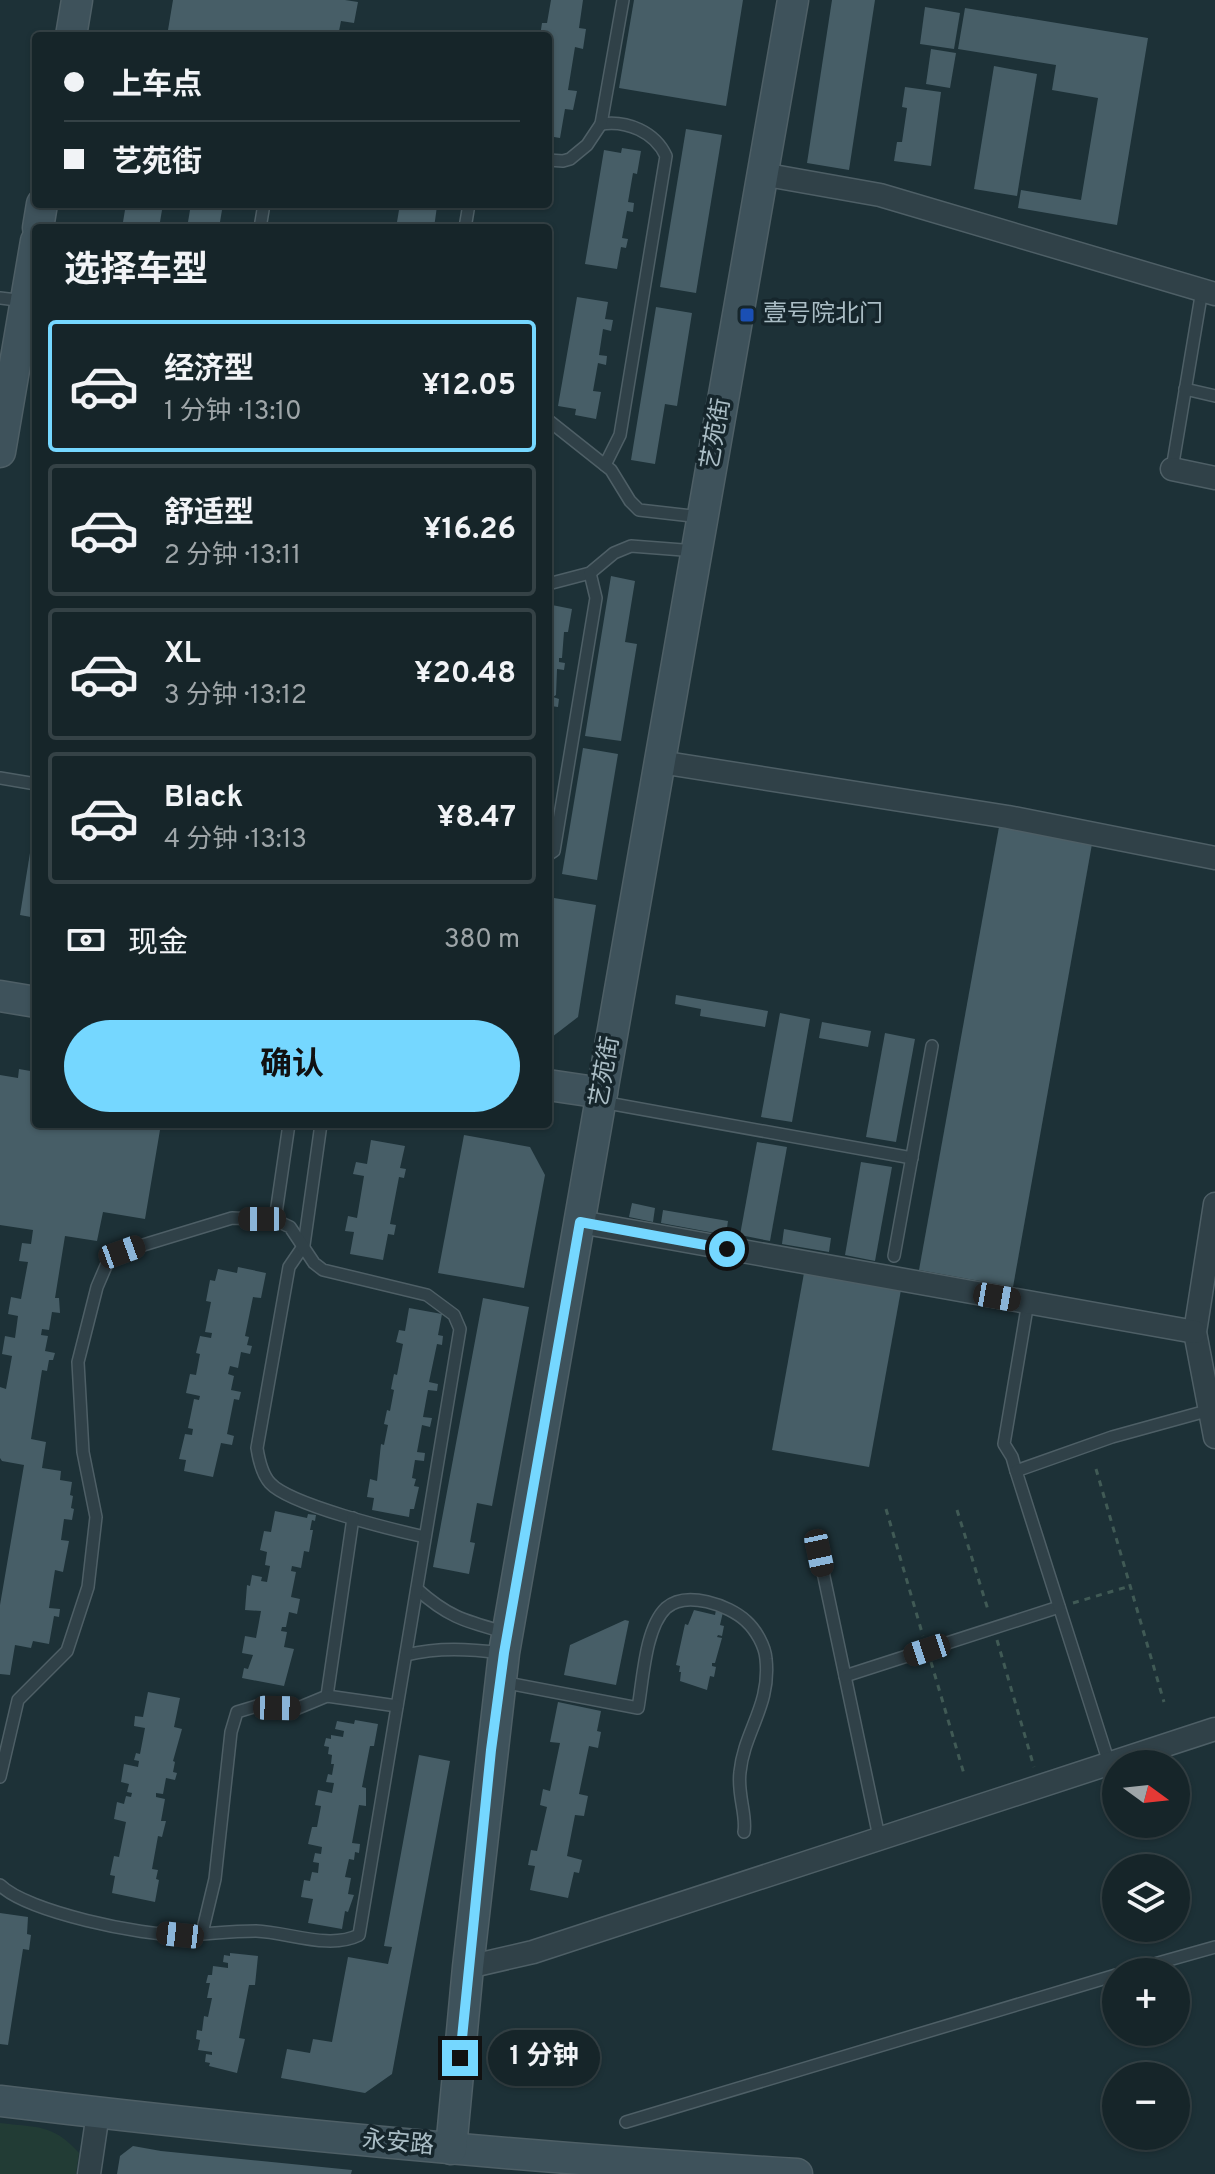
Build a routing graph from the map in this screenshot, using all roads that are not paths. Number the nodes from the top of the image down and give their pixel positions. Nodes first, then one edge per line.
1 (77, 0) edge
2 (623, 0) edge
3 (793, 0) edge
4 (76, 32) edge
5 (601, 124) junction
6 (552, 160) edge
7 (762, 174) junction
8 (32, 251) edge
9 (1208, 292) edge
10 (13, 300) edge
11 (1185, 389) junction
12 (1215, 396) edge
13 (552, 423) edge
14 (0, 452) edge
15 (605, 465) junction
16 (1172, 469) joint
17 (1215, 478) edge
18 (703, 518) junction
19 (697, 551) junction
20 (590, 573) junction
21 (552, 583) edge
22 (660, 762) junction
23 (0, 778) edge
24 (32, 783) edge
25 (552, 852) edge
26 (1215, 858) edge
27 (0, 996) edge
28 (32, 1001) edge
29 (0, 1014) edge
30 (32, 1020) edge
31 (932, 1046) dead end
32 (552, 1086) edge
33 (601, 1102) junction
34 (552, 1104) edge
35 (288, 1128) edge
36 (320, 1128) edge
37 (912, 1158) junction
38 (1215, 1204) edge
39 (275, 1220) junction
40 (580, 1222) junction
41 (304, 1245) junction
42 (894, 1256) dead end
43 (1028, 1302) junction
44 (1202, 1335) edge
45 (1210, 1410) junction
46 (1215, 1437) edge
47 (1016, 1471) junction
48 (353, 1518) junction
49 (425, 1537) junction
50 (819, 1553) dead end
51 (417, 1589) junction
52 (1059, 1607) junction
53 (406, 1655) junction
54 (504, 1655) junction
55 (845, 1676) junction
56 (327, 1696) junction
57 (397, 1706) junction
58 (1215, 1729) edge
59 (1105, 1750) edge
60 (1150, 1750) edge
61 (1102, 1765) edge
62 (0, 1777) edge
63 (744, 1832) dead end
64 (879, 1837) junction
65 (0, 1885) edge
66 (202, 1933) junction
67 (1215, 1947) edge
68 (1176, 1958) edge
69 (468, 1967) junction
70 (1102, 1979) edge
71 (0, 2101) edge
72 (98, 2113) junction
73 (626, 2122) dead end
74 (451, 2149) junction
75 (89, 2174) edge
76 (797, 2174) edge

1 - 4 street
2 - 5 lane
3 - 7 street, 艺苑街
5 - 6 lane
5 - 15 lane
7 - 9 street
7 - 18 street, 艺苑街
8 - 10 street
9 - 11 lane
10 - 14 street
11 - 12 lane
11 - 16 lane
13 - 15 lane
15 - 18 lane
16 - 17 street
18 - 19 street, 艺苑街
19 - 20 lane
19 - 22 street, 艺苑街
20 - 21 lane
20 - 25 lane
22 - 26 street
22 - 33 street, 艺苑街
23 - 24 lane
27 - 28 street
29 - 30 street
31 - 37 lane
32 - 33 street
33 - 34 street
33 - 37 lane
33 - 40 street, 艺苑街
35 - 39 lane
36 - 41 lane
37 - 42 lane
38 - 44 street
39 - 41 lane
39 - 62 lane
40 - 43 street
40 - 54 street, 艺苑街
41 - 48 lane
41 - 49 lane
43 - 44 street
43 - 47 lane
44 - 45 street
45 - 46 street
45 - 47 lane
47 - 52 lane
48 - 49 lane
48 - 56 lane
49 - 51 lane
50 - 55 lane
51 - 53 lane
51 - 54 lane
52 - 55 lane
52 - 59 lane
53 - 54 lane
53 - 57 lane
54 - 63 lane
54 - 69 street, 艺苑街
55 - 64 lane
56 - 57 lane
56 - 66 lane
57 - 66 lane
58 - 60 street
61 - 64 street
64 - 69 street
65 - 66 lane
67 - 68 lane
69 - 74 street, 艺苑街
70 - 73 lane
71 - 72 street, 永安路
72 - 74 street, 永安路
72 - 75 street
74 - 76 street, 永安路

